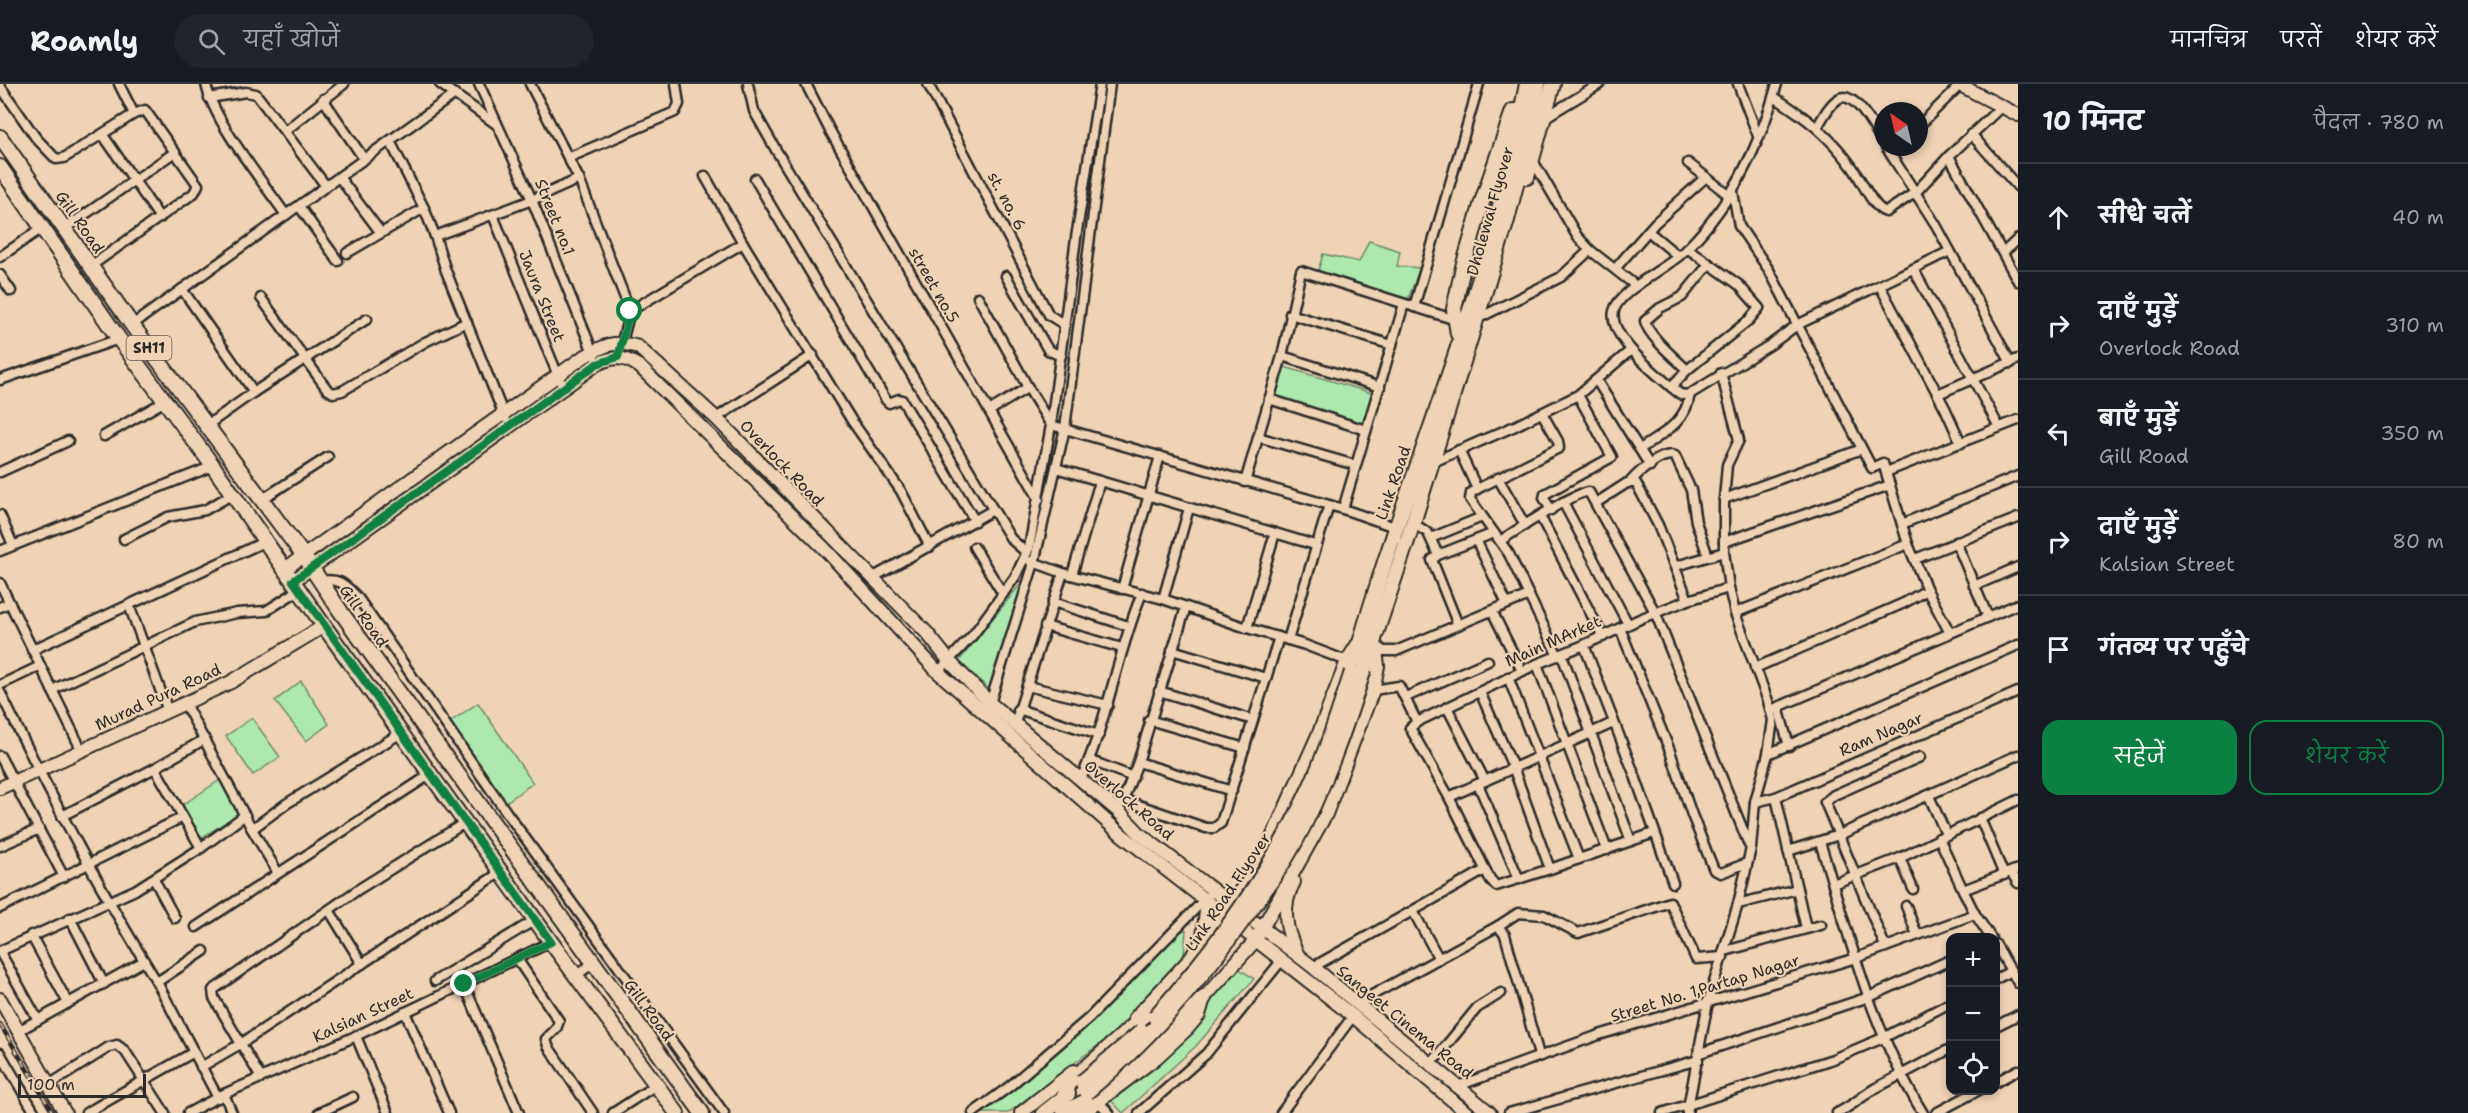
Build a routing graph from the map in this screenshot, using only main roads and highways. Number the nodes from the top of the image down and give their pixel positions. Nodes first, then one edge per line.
1 (1520, 84) edge
2 (1527, 84) edge
3 (1538, 84) edge
4 (1553, 84) edge
5 (0, 137) edge
6 (0, 167) edge
7 (1470, 320) junction
8 (1463, 343) junction
9 (1361, 637) joint
10 (1375, 642) joint
11 (1354, 667) junction
12 (1204, 998) road end
13 (1141, 1016) road end
14 (1062, 1108) edge
15 (677, 1113) edge
16 (702, 1113) edge
17 (1044, 1113) edge

1 - 7 main road
2 - 7 main road, Dholewal Flyover
3 - 7 main road, Dholewal Flyover
4 - 7 main road
5 - 16 main road, Gill Road / SH11
6 - 15 main road, Gill Road / SH11
7 - 8 main road, Dholewal Flyover
8 - 9 main road, Link Road
8 - 10 main road, Link Road
9 - 11 main road, Link Road Flyover
10 - 11 main road, Link Road Flyover
11 - 14 main road, Link Road Flyover, bridge
12 - 14 main road
13 - 14 main road
14 - 17 main road, Link Road Flyover

